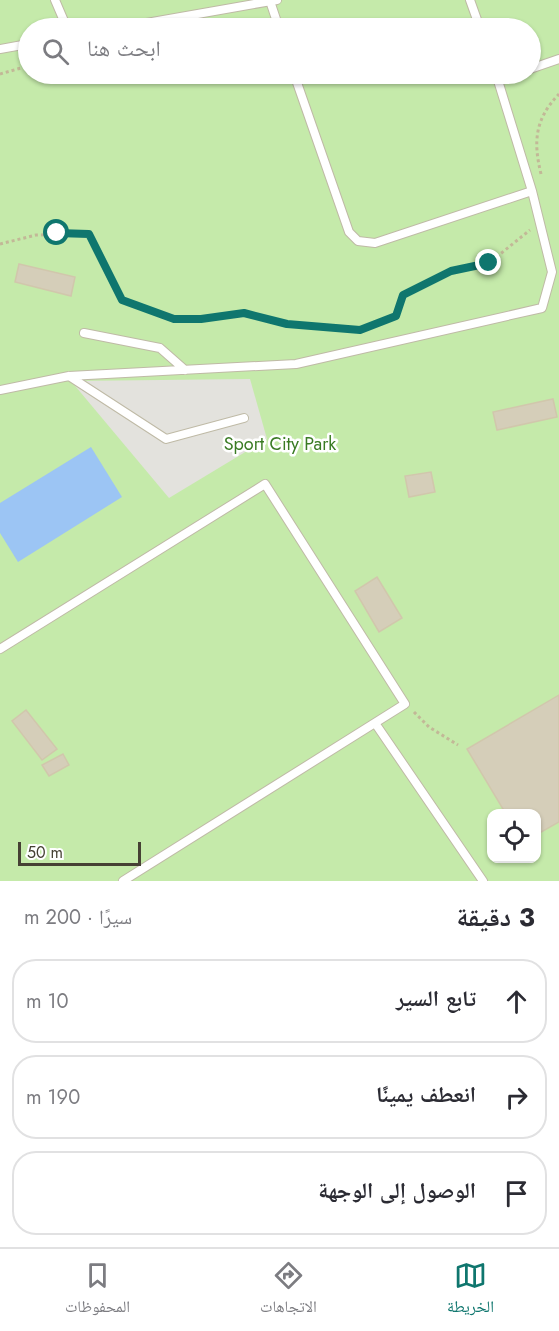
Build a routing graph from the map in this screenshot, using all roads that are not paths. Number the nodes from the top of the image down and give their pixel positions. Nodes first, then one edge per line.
1 (55, 0) edge
2 (470, 0) edge
3 (274, 1) edge
4 (63, 18) edge
5 (176, 18) edge
6 (277, 18) edge
7 (476, 18) edge
8 (18, 46) edge
9 (0, 49) edge
10 (559, 59) edge
11 (541, 65) edge
12 (297, 84) edge
13 (499, 84) edge
14 (532, 191) junction
15 (84, 333) dead end
16 (185, 370) junction
17 (69, 376) junction
18 (0, 390) edge
19 (244, 418) dead end
20 (0, 649) edge
21 (375, 723) junction
22 (123, 881) edge
23 (483, 881) edge

1 - 4 lane
2 - 7 lane
3 - 5 lane
3 - 6 lane
8 - 9 lane
10 - 11 lane
12 - 14 lane
13 - 14 lane
14 - 16 lane
15 - 16 lane
16 - 17 lane
17 - 18 lane
17 - 19 lane
20 - 21 lane
21 - 22 lane
21 - 23 lane

